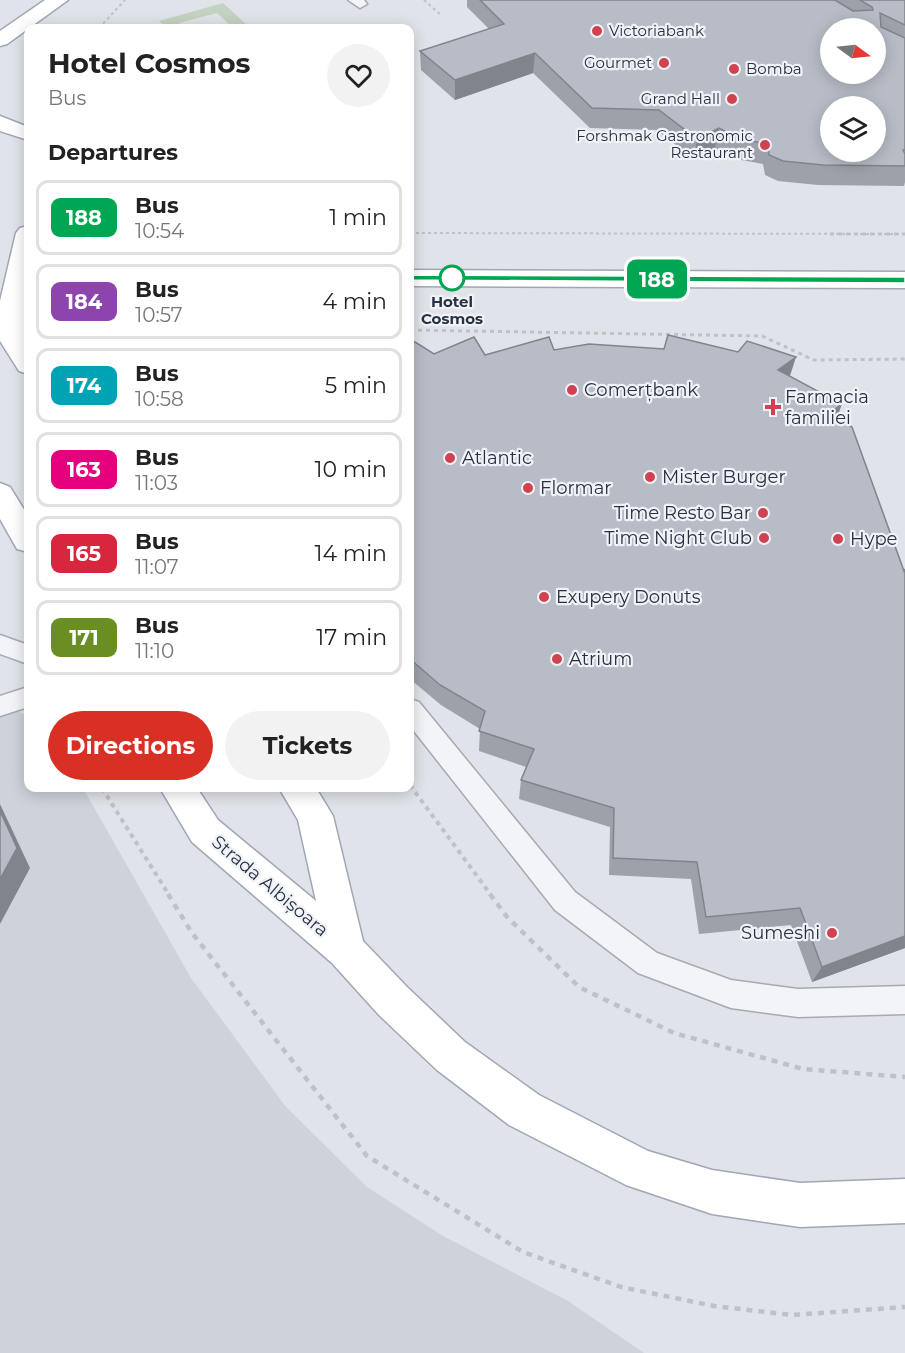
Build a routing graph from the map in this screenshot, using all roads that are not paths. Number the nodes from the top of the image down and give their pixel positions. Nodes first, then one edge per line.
1 (58, 0) edge
2 (77, 0) edge
3 (66, 19) dead end
4 (0, 40) edge
5 (0, 123) edge
6 (24, 132) edge
7 (24, 230) edge
8 (0, 245) edge
9 (24, 247) edge
10 (414, 278) edge
11 (15, 279) edge
12 (905, 280) edge
13 (24, 358) edge
14 (0, 494) edge
15 (24, 534) edge
16 (0, 644) edge
17 (24, 653) edge
18 (24, 698) edge
19 (0, 706) edge
20 (414, 714) edge
21 (181, 792) edge
22 (300, 792) edge
23 (346, 950) junction
24 (905, 1000) edge
25 (905, 1201) edge

1 - 4 main road
2 - 3 main road
5 - 6 main road
7 - 8 main road
9 - 11 main road
10 - 12 main road
11 - 13 main road
14 - 15 main road
16 - 17 lane
18 - 19 lane
20 - 24 lane
21 - 23 main road, Strada Albișoara
22 - 23 main road, Strada Albișoara
23 - 25 main road, Strada Albișoara

